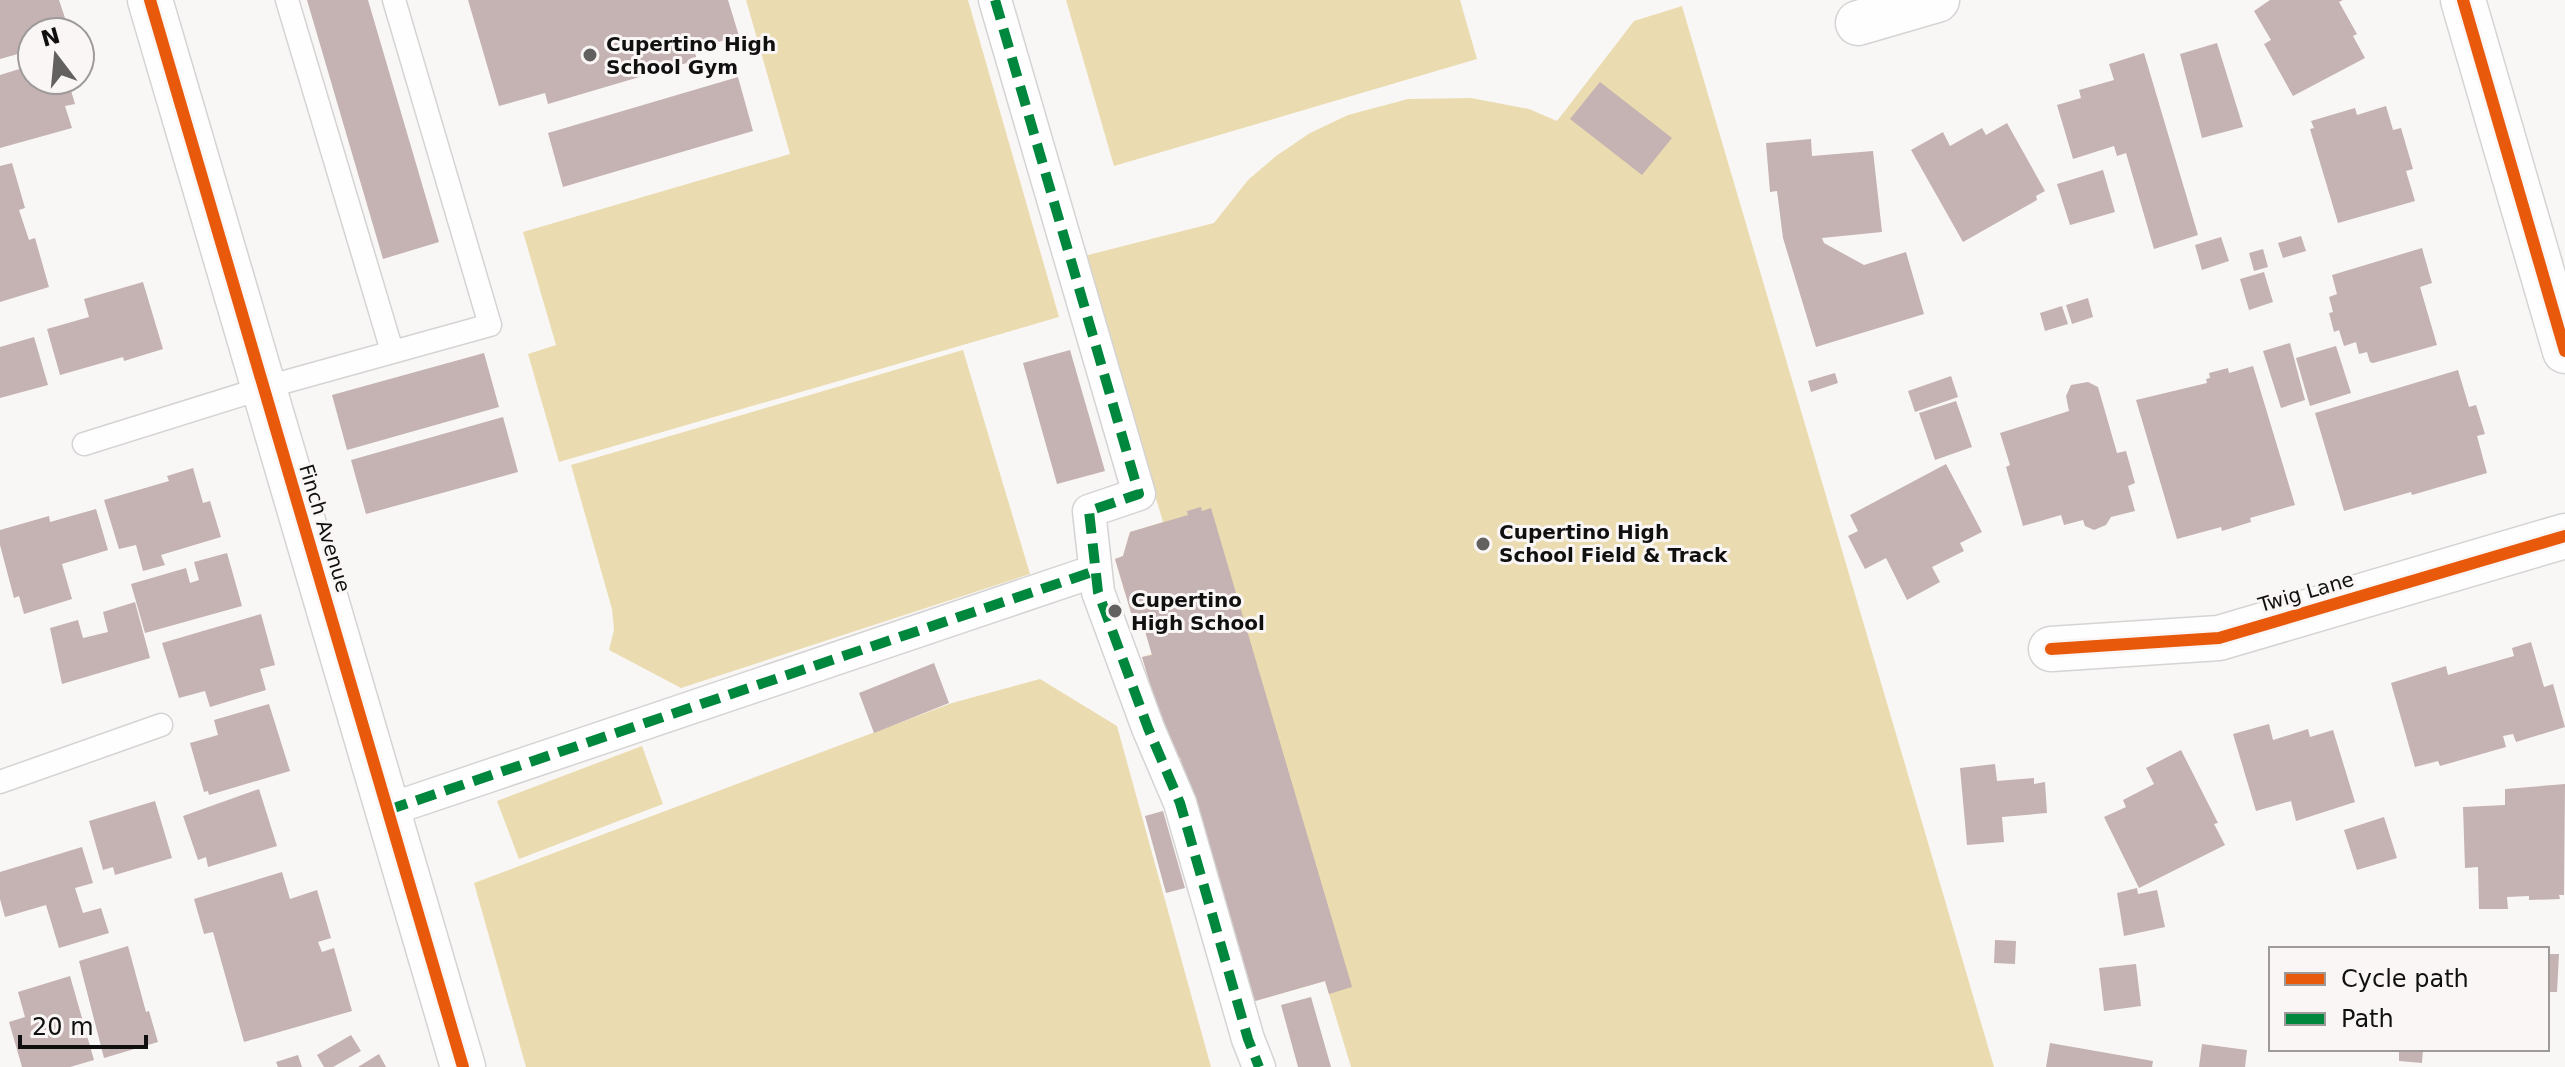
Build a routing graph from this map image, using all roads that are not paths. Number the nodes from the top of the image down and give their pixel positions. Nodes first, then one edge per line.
1 (150, 0) edge
2 (287, 0) edge
3 (394, 0) edge
4 (995, 0) edge
5 (1937, 0) edge
6 (2463, 0) edge
7 (1858, 23) dead end
8 (392, 351) junction
9 (2565, 351) edge
10 (263, 388) junction
11 (84, 444) dead end
12 (2565, 536) edge
13 (1095, 571) junction
14 (2051, 649) dead end
15 (161, 725) dead end
16 (0, 782) edge
17 (388, 810) junction
18 (463, 1067) edge
19 (1259, 1067) edge

1 - 10 street, Finch Avenue
2 - 8 lane
3 - 8 lane
4 - 13 street
5 - 7 street
6 - 9 street
8 - 10 lane
10 - 11 lane
10 - 17 street, Finch Avenue
12 - 14 street, Twig Lane
13 - 17 street
13 - 19 street
15 - 16 lane
17 - 18 street, Finch Avenue

